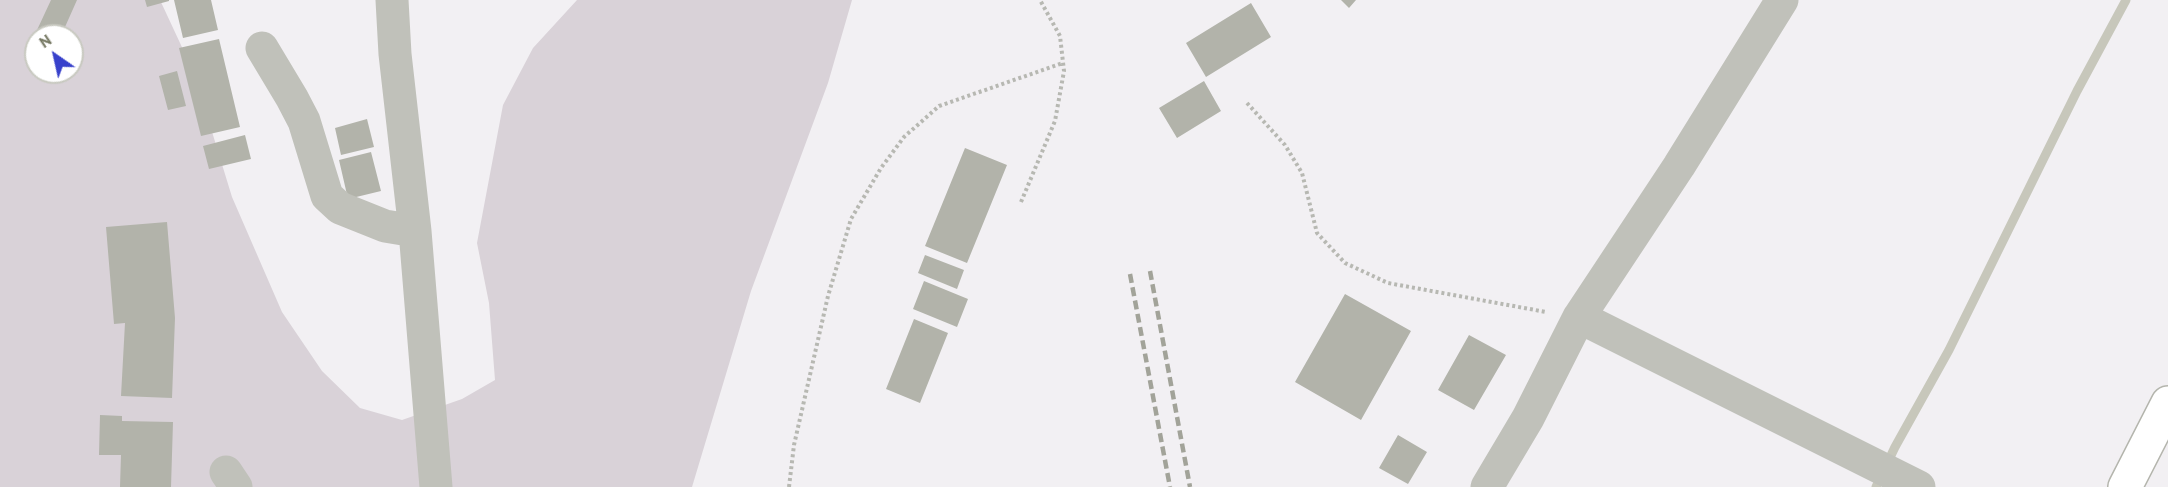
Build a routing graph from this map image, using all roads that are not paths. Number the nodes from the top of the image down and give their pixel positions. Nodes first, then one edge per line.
1 (392, 0) edge
2 (1782, 0) edge
3 (262, 48) dead end
4 (415, 231) junction
5 (1579, 317) junction
6 (2168, 403) edge
7 (436, 487) edge
8 (1486, 487) edge
9 (1919, 487) edge
10 (2125, 487) edge

1 - 4 street
2 - 5 street
3 - 4 street
4 - 7 street
5 - 8 street
5 - 9 street
6 - 10 street

